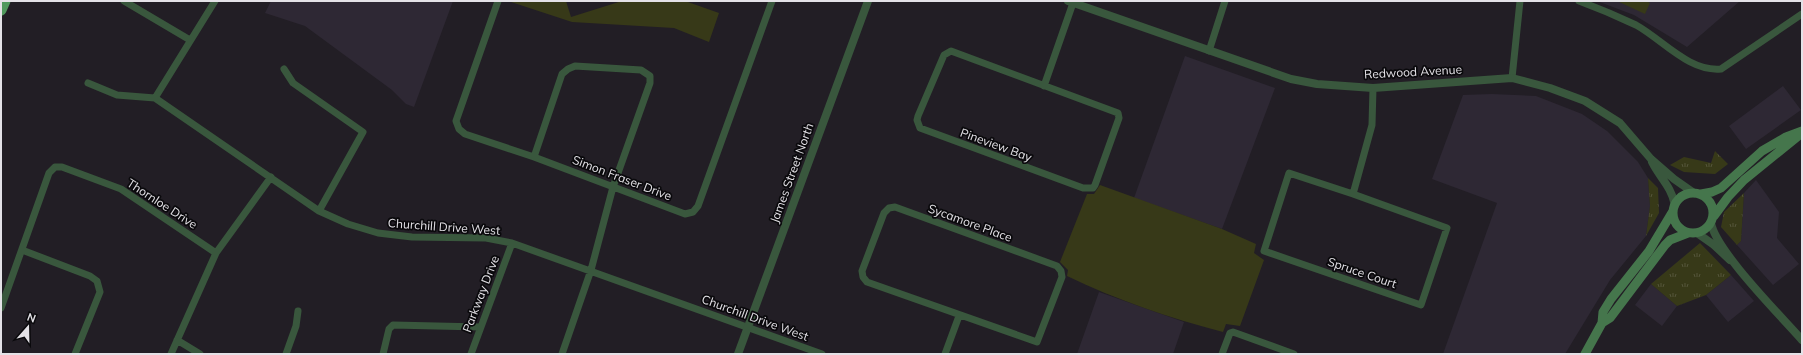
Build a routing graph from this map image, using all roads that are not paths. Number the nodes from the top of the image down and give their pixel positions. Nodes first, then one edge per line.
1 (5, 1) edge
2 (124, 1) edge
3 (215, 1) edge
4 (498, 1) edge
5 (772, 1) edge
6 (868, 1) edge
7 (1225, 1) edge
8 (1520, 1) edge
9 (1579, 1) edge
10 (1070, 2) edge
11 (1, 10) edge
12 (1802, 14) edge
13 (190, 40) junction
14 (1209, 51) junction
15 (284, 69) dead end
16 (1512, 78) junction
17 (88, 83) dead end
18 (1044, 86) junction
19 (1373, 88) junction
20 (155, 98) junction
21 (1802, 132) edge
22 (534, 157) junction
23 (1651, 159) junction
24 (271, 177) junction
25 (613, 187) junction
26 (1697, 193) junction
27 (1353, 194) junction
28 (1674, 208) junction
29 (319, 211) junction
30 (1712, 220) junction
31 (1692, 233) junction
32 (512, 243) junction
33 (22, 250) junction
34 (216, 253) junction
35 (1735, 264) junction
36 (591, 270) junction
37 (1, 308) edge
38 (298, 311) dead end
39 (959, 316) junction
40 (1602, 323) junction
41 (480, 327) junction
42 (748, 327) junction
43 (177, 340) junction
44 (1802, 340) edge
45 (75, 354) edge
46 (171, 354) edge
47 (200, 354) edge
48 (286, 354) edge
49 (383, 354) edge
50 (471, 354) edge
51 (562, 354) edge
52 (738, 354) edge
53 (822, 354) edge
54 (945, 354) edge
55 (1222, 354) edge
56 (1294, 354) edge
57 (1585, 354) edge

1 - 11 highway
2 - 13 street
3 - 13 street
4 - 22 street, Simon Fraser Drive
5 - 25 street, Simon Fraser Drive
6 - 42 street, James Street North
7 - 14 street
8 - 16 street
9 - 12 street
10 - 14 street, Redwood Avenue
10 - 18 street
13 - 20 street
14 - 19 street, Redwood Avenue
15 - 29 street
16 - 19 street, Redwood Avenue
16 - 23 street, Redwood Avenue
17 - 20 street
18 - 18 street, Pineview Bay
19 - 27 street
20 - 24 street, Churchill Drive West
21 - 26 main road
21 - 30 main road
22 - 25 street, Simon Fraser Drive
22 - 25 street
23 - 26 street, Redwood Avenue
23 - 28 street, Redwood Avenue
24 - 29 street, Churchill Drive West
24 - 34 street
25 - 36 street
26 - 28 main road
26 - 30 main road
27 - 27 street, Spruce Court
28 - 31 main road
28 - 40 main road
29 - 32 street, Churchill Drive West
30 - 31 main road
30 - 35 street
31 - 35 street
31 - 40 main road
32 - 36 street, Churchill Drive West
32 - 41 street, Parkway Drive
33 - 34 street, Thornloe Drive
33 - 37 street, Thornloe Drive
33 - 45 street
34 - 43 street
35 - 44 street
36 - 42 street, Churchill Drive West
36 - 51 street
38 - 48 street
39 - 39 street, Sycamore Place
39 - 54 street
40 - 57 main road
41 - 49 street
41 - 50 street, Parkway Drive
42 - 52 street, James Street North
42 - 53 street, Churchill Drive West
43 - 46 street
43 - 47 street
55 - 56 street

